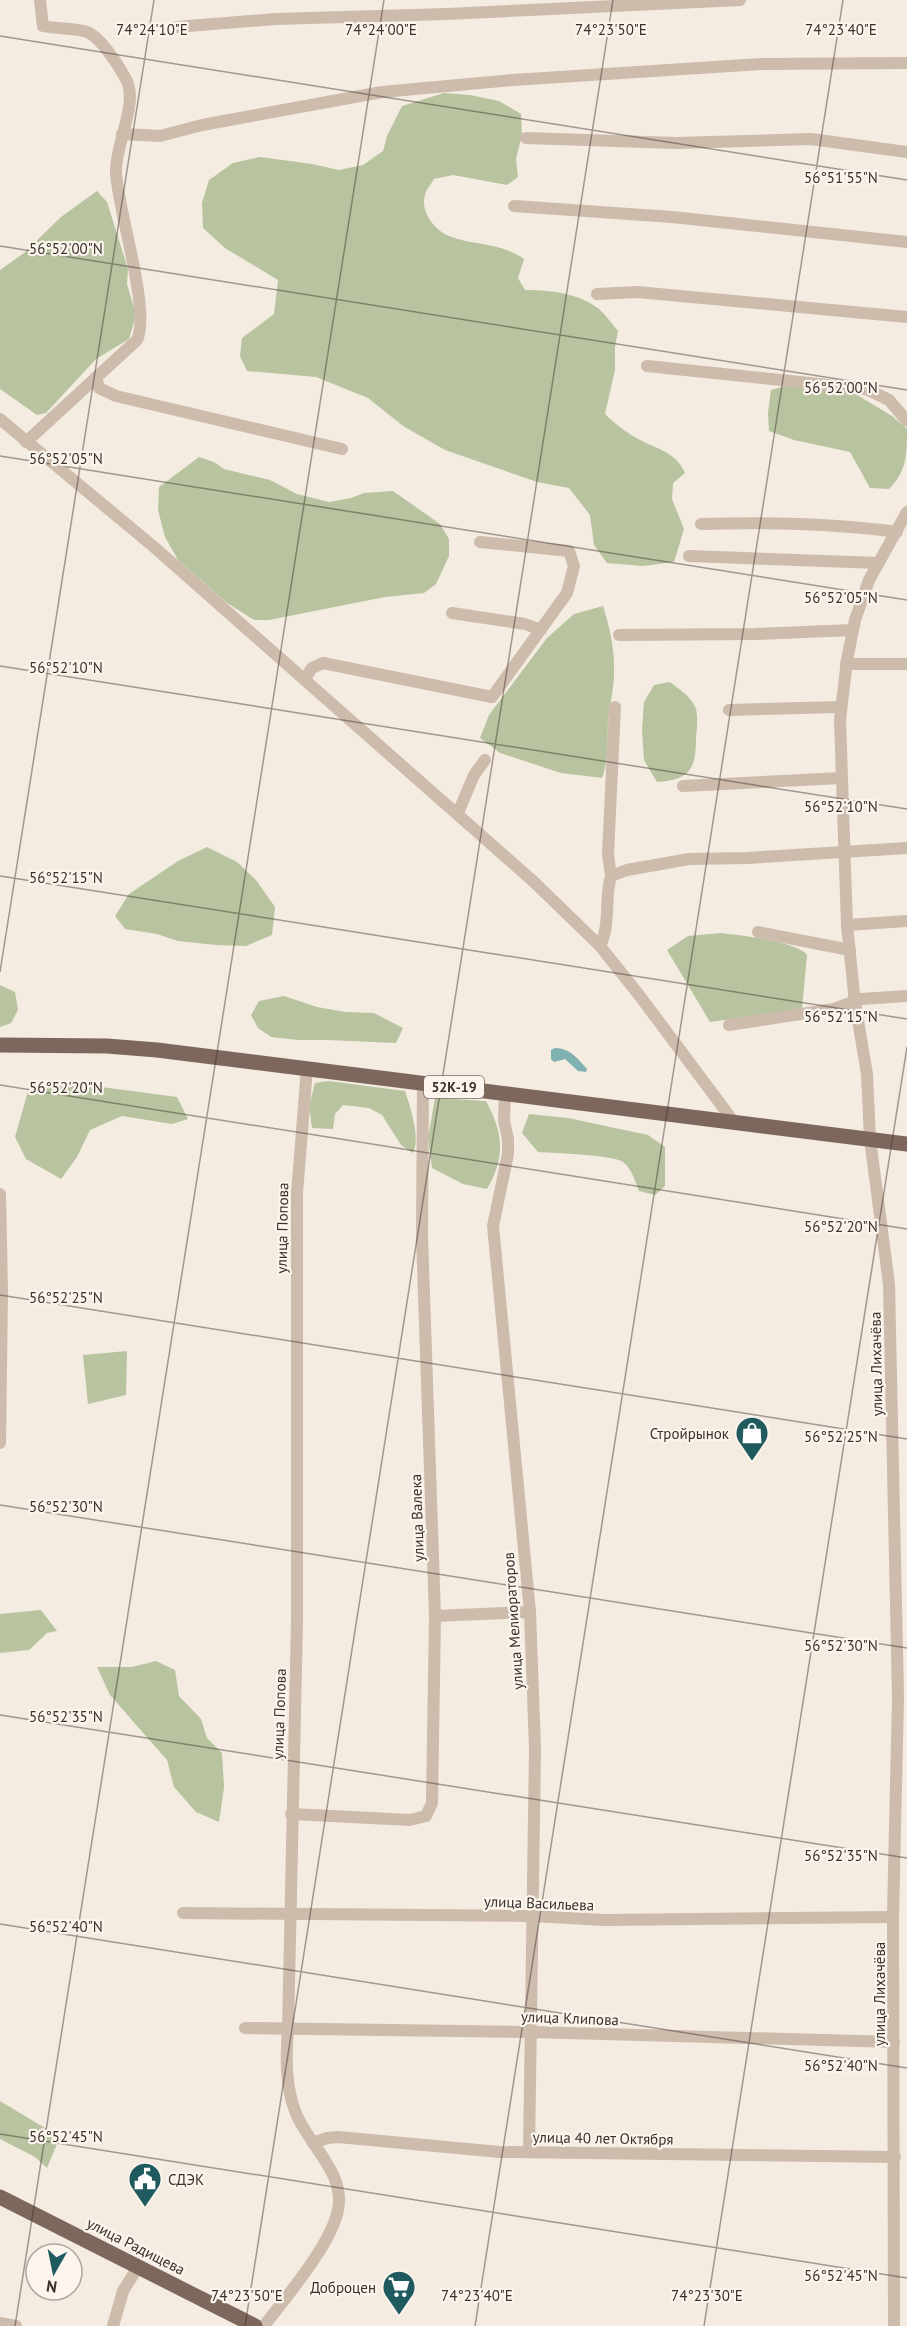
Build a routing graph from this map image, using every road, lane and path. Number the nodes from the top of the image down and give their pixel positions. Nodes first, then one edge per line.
1 (40, 0) edge
2 (740, 0) edge
3 (176, 27) dead end
4 (907, 63) edge
5 (122, 134) junction
6 (526, 138) dead end
7 (907, 152) edge
8 (514, 206) dead end
9 (907, 242) edge
10 (597, 294) dead end
11 (907, 317) edge
12 (646, 366) dead end
13 (96, 377) junction
14 (0, 419) edge
15 (907, 421) edge
16 (27, 442) junction
17 (342, 449) dead end
18 (907, 513) edge
19 (701, 524) dead end
20 (897, 532) junction
21 (480, 542) dead end
22 (689, 556) dead end
23 (878, 563) junction
24 (452, 612) dead end
25 (541, 630) junction
26 (853, 630) junction
27 (618, 635) dead end
28 (846, 664) junction
29 (907, 664) edge
30 (305, 679) junction
31 (842, 706) junction
32 (615, 707) dead end
33 (729, 710) dead end
34 (485, 760) dead end
35 (842, 778) junction
36 (683, 786) dead end
37 (458, 813) junction
38 (907, 848) edge
39 (844, 853) junction
40 (611, 876) junction
41 (907, 921) edge
42 (847, 925) junction
43 (758, 932) dead end
44 (600, 946) junction
45 (850, 950) junction
46 (907, 996) edge
47 (855, 1003) junction
48 (729, 1025) dead end
49 (0, 1045) edge
50 (307, 1068) junction
51 (423, 1083) junction
52 (505, 1093) junction
53 (734, 1122) junction
54 (870, 1139) junction
55 (907, 1144) edge
56 (0, 1194) edge
57 (0, 1443) edge
58 (530, 1612) junction
59 (435, 1616) junction
60 (902, 1697) edge
61 (291, 1814) junction
62 (183, 1912) dead end
63 (290, 1913) junction
64 (532, 1916) junction
65 (893, 1917) junction
66 (244, 2028) dead end
67 (288, 2029) junction
68 (531, 2032) junction
69 (894, 2042) junction
70 (313, 2143) junction
71 (529, 2151) junction
72 (895, 2157) junction
73 (0, 2198) edge
74 (907, 2199) edge
75 (895, 2205) junction
76 (138, 2267) junction
77 (0, 2323) edge
78 (16, 2326) edge
79 (113, 2326) edge
80 (255, 2326) edge
81 (264, 2326) edge
82 (894, 2326) edge

1 - 5 street
2 - 3 street
4 - 5 street
5 - 13 street
6 - 7 street
8 - 9 street
10 - 11 street
12 - 15 street
13 - 16 street
13 - 17 street
14 - 16 street
16 - 30 street
18 - 20 street, улица Лихачёва
19 - 20 street
20 - 23 street, улица Лихачёва
21 - 25 street
22 - 23 street
23 - 26 street, улица Лихачёва
24 - 25 street
25 - 30 street
26 - 27 street
26 - 28 street, улица Лихачёва
28 - 29 street
28 - 31 street, улица Лихачёва
30 - 37 street
31 - 33 street
31 - 35 street, улица Лихачёва
32 - 40 street
34 - 37 street
35 - 36 street
35 - 39 street, улица Лихачёва
37 - 44 street
38 - 39 street
39 - 40 street
39 - 42 street, улица Лихачёва
40 - 44 street
41 - 42 street
42 - 45 street, улица Лихачёва
43 - 45 street
44 - 53 street
45 - 47 street, улица Лихачёва
46 - 47 street
47 - 48 street
47 - 54 street, улица Лихачёва
49 - 50 main road, 52К-19
50 - 51 main road, 52К-19
50 - 61 street, улица Попова
51 - 52 main road, 52К-19
51 - 59 street, улица Валека
52 - 53 main road, 52К-19
52 - 58 street, улица Мелиораторов
53 - 54 main road, 52К-19
54 - 55 main road, 52К-19
54 - 60 street, улица Лихачёва
56 - 57 street
58 - 59 street
58 - 64 street, улица Мелиораторов
59 - 61 street, улица Валека
60 - 65 street, улица Лихачёва
61 - 63 street, улица Попова
62 - 63 street, улица Васильева
63 - 64 street, улица Васильева
63 - 67 street, улица Попова
64 - 65 street, улица Васильева
64 - 68 street, улица Мелиораторов
65 - 69 street, улица Лихачёва
66 - 67 street, улица Клипова
67 - 68 street, улица Клипова
67 - 70 street, улица Попова
68 - 69 street, улица Клипова
68 - 71 street, улица Мелиораторов
69 - 72 street, улица Лихачёва
70 - 71 street, улица 40 лет Октября
70 - 81 street, улица Попова
71 - 72 street, улица 40 лет Октября
72 - 75 street, улица Лихачёва
73 - 76 main road, улица Радищева
74 - 75 street
75 - 82 street, улица Лихачёва
76 - 79 street
76 - 80 main road, улица Радищева
77 - 78 street

